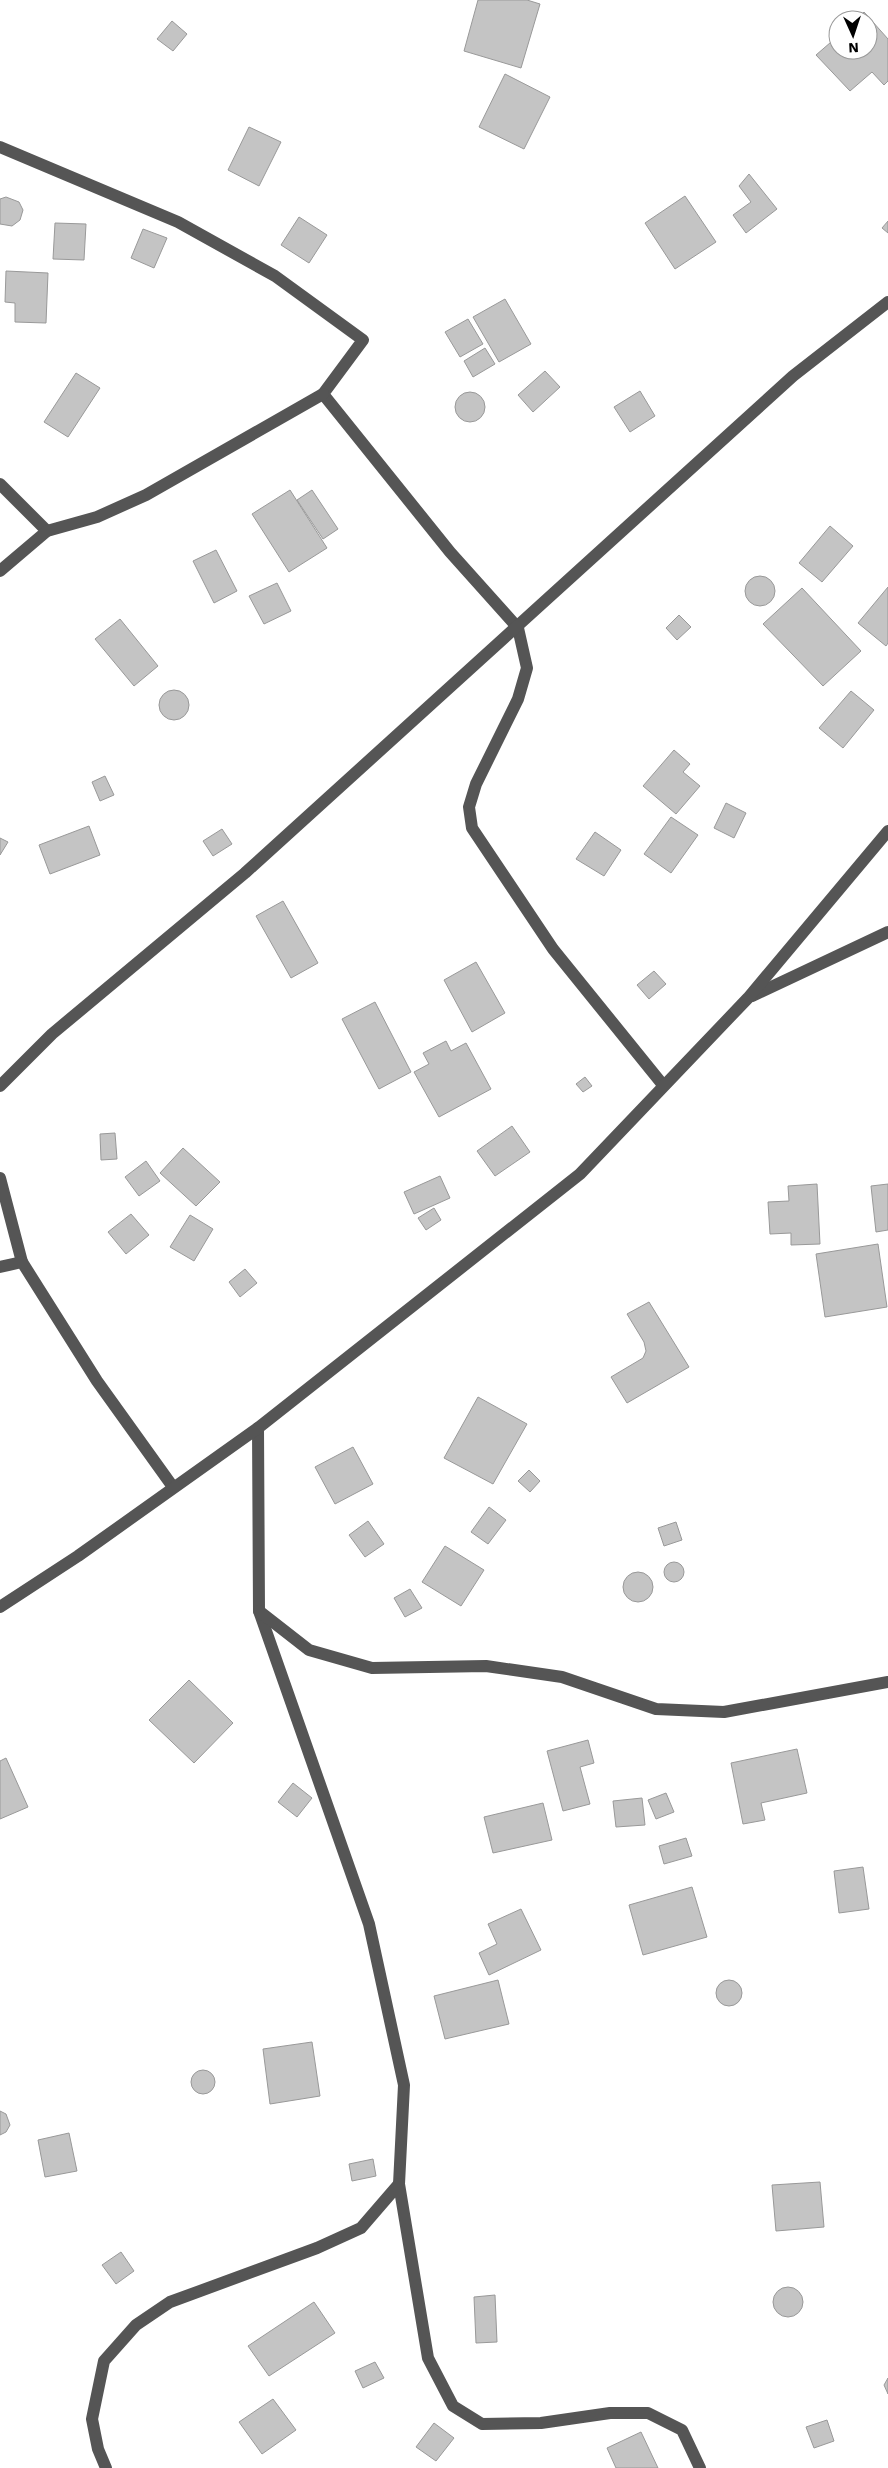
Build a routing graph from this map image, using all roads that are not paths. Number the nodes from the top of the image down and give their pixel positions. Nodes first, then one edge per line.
1 (0, 147) edge
2 (888, 302) edge
3 (323, 394) junction
4 (0, 484) edge
5 (47, 531) junction
6 (0, 571) edge
7 (518, 628) junction
8 (888, 831) edge
9 (888, 932) edge
10 (748, 998) junction
11 (663, 1085) junction
12 (0, 1086) edge
13 (0, 1178) edge
14 (22, 1262) junction
15 (0, 1267) edge
16 (258, 1428) junction
17 (173, 1486) junction
18 (0, 1607) edge
19 (260, 1612) junction
20 (888, 1682) edge
21 (399, 2184) junction
22 (106, 2468) edge
23 (700, 2468) edge

1 - 3 street
2 - 7 street
3 - 5 street
3 - 7 street
4 - 5 street
5 - 6 street
7 - 11 street
7 - 12 street
8 - 10 street
9 - 10 street
10 - 11 street
11 - 16 street
13 - 14 street
14 - 15 street
14 - 17 street
16 - 17 street
16 - 19 street
17 - 18 street
19 - 20 street
19 - 21 street
21 - 22 street
21 - 23 street

